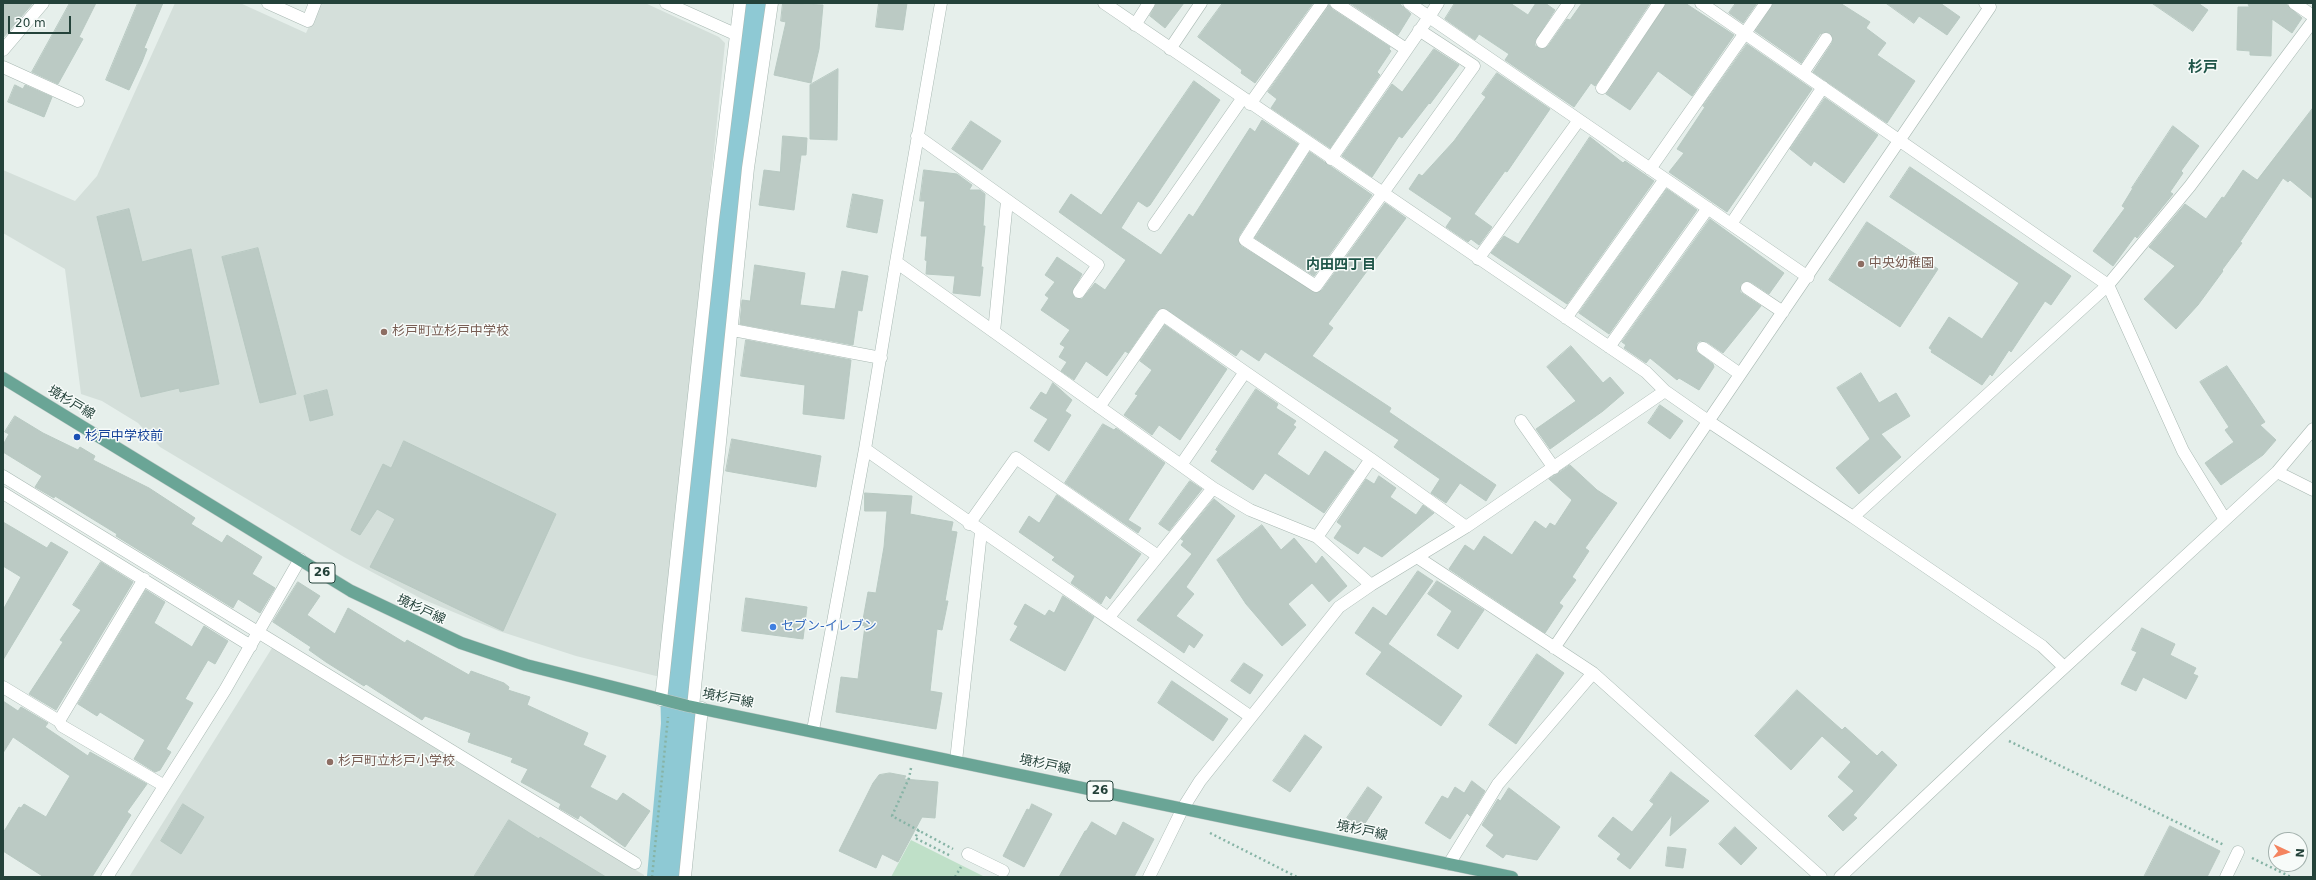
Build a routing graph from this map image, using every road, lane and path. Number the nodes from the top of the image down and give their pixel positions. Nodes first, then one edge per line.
1 (43, 3) edge
2 (268, 3) edge
3 (315, 3) edge
4 (666, 3) edge
5 (740, 3) edge
6 (772, 3) edge
7 (941, 3) edge
8 (1104, 3) edge
9 (1149, 3) edge
10 (1201, 3) edge
11 (1322, 3) edge
12 (1336, 3) edge
13 (1409, 3) edge
14 (1438, 3) edge
15 (1569, 3) edge
16 (1659, 3) edge
17 (1701, 3) edge
18 (1766, 3) edge
19 (1984, 3) edge
20 (2294, 3) edge
21 (1428, 16) junction
22 (2313, 16) edge
23 (2313, 21) edge
24 (1135, 24) junction
25 (1419, 30) junction
26 (1745, 33) junction
27 (735, 34) junction
28 (1826, 40) dead end
29 (1542, 42) dead end
30 (1170, 49) junction
31 (1406, 49) junction
32 (3, 50) edge
33 (3, 67) edge
34 (1803, 73) junction
35 (1823, 87) junction
36 (1602, 88) dead end
37 (78, 101) dead end
38 (1246, 102) junction
39 (1579, 120) junction
40 (917, 136) junction
41 (1900, 140) junction
42 (1307, 143) junction
43 (1331, 159) junction
44 (1650, 169) junction
45 (1665, 179) junction
46 (1381, 193) junction
47 (1007, 201) junction
48 (1708, 208) junction
49 (1731, 224) junction
50 (1154, 226) dead end
51 (1478, 259) junction
52 (896, 262) junction
53 (1808, 277) junction
54 (2108, 285) junction
55 (1747, 288) dead end
56 (1079, 292) dead end
57 (1783, 312) junction
58 (1566, 318) junction
59 (733, 330) junction
60 (994, 332) junction
61 (1609, 347) junction
62 (1703, 348) dead end
63 (880, 358) junction
64 (1245, 372) junction
65 (1740, 374) junction
66 (3, 378) edge
67 (1665, 391) junction
68 (1099, 407) junction
69 (1521, 421) dead end
70 (1708, 421) junction
71 (2313, 429) edge
72 (865, 449) junction
73 (1371, 459) junction
74 (1181, 465) junction
75 (1554, 468) junction
76 (2277, 472) junction
77 (3, 476) edge
78 (1213, 488) junction
79 (2313, 490) edge
80 (3, 493) edge
81 (1853, 517) junction
82 (2224, 518) junction
83 (969, 524) junction
84 (1466, 527) junction
85 (981, 532) junction
86 (1317, 537) junction
87 (1158, 556) junction
88 (1417, 557) junction
89 (300, 559) junction
90 (144, 579) junction
91 (1371, 585) junction
92 (1108, 617) junction
93 (258, 633) junction
94 (251, 646) junction
95 (1554, 648) junction
96 (2064, 667) junction
97 (1592, 673) junction
98 (3, 687) edge
99 (666, 701) junction
100 (694, 707) junction
101 (668, 717) dead end
102 (1251, 717) junction
103 (59, 721) junction
104 (813, 730) junction
105 (1993, 733) junction
106 (915, 753) junction
107 (956, 761) junction
108 (163, 785) junction
109 (1183, 808) junction
110 (1204, 828) dead end
111 (2238, 852) junction
112 (968, 854) joint
113 (635, 863) dead end
114 (1449, 864) junction
115 (1006, 875) edge
116 (107, 877) edge
117 (652, 877) edge
118 (685, 877) edge
119 (1149, 877) edge
120 (1297, 877) edge
121 (1512, 877) edge
122 (1821, 877) edge
123 (1840, 877) edge
124 (2226, 877) edge
125 (2291, 877) edge

1 - 32 street
2 - 3 street
4 - 27 street
5 - 27 street
6 - 59 street
7 - 40 street
8 - 24 street
9 - 24 street
10 - 30 street
11 - 38 street
12 - 31 street
13 - 21 street
14 - 21 street
15 - 29 street
16 - 36 street
17 - 26 street
18 - 26 street
19 - 41 street
20 - 22 street
21 - 25 street
21 - 39 street
23 - 54 street
24 - 30 street
25 - 31 street
25 - 46 street
26 - 34 street
26 - 44 street
27 - 99 street
28 - 34 street
30 - 38 street
31 - 43 street
33 - 37 street
34 - 35 street
35 - 41 street
35 - 49 street
38 - 42 street
38 - 50 street
39 - 44 street
39 - 51 street
40 - 47 street
40 - 52 street
41 - 53 street
41 - 54 street
42 - 43 street
42 - 46 street
43 - 46 street
44 - 45 street
45 - 48 street
45 - 58 street
46 - 51 street
47 - 56 street
47 - 60 street
48 - 49 street
48 - 61 street
49 - 53 street
51 - 58 street
52 - 60 street
52 - 63 street
53 - 57 street
54 - 81 street
54 - 82 street
55 - 57 street
57 - 65 street
58 - 61 street
59 - 63 street
59 - 100 street
60 - 68 street
61 - 67 street
62 - 65 street
63 - 72 street
64 - 68 street
64 - 73 street
64 - 74 street
65 - 70 street
66 - 89 main road, 境杉戸線 / 26
67 - 70 street
67 - 75 street
68 - 74 street
69 - 75 street
70 - 81 street
70 - 95 street
71 - 76 street
72 - 83 street
72 - 104 street
73 - 84 street
73 - 86 street
74 - 78 street
75 - 84 street
76 - 79 street
76 - 82 street
77 - 93 street
78 - 86 street
78 - 87 street
80 - 90 street
81 - 96 street
82 - 96 street
83 - 85 street
83 - 87 street
84 - 88 street
85 - 92 street
85 - 107 street
86 - 91 street
87 - 92 street
88 - 91 street
88 - 95 street
89 - 93 street
89 - 99 main road, 境杉戸線 / 26
90 - 94 street
90 - 103 street
91 - 102 street
92 - 102 street
93 - 94 street
93 - 113 street
94 - 108 street
95 - 97 street
96 - 105 street
97 - 114 street
97 - 122 street
98 - 103 street
99 - 100 main road, 境杉戸線 / 26
100 - 104 main road, 境杉戸線 / 26
100 - 118 street
101 - 117 path
102 - 109 street
103 - 108 street
104 - 106 main road, 境杉戸線 / 26
105 - 111 path
105 - 123 street
106 - 107 main road, 境杉戸線 / 26
106 - 112 path
107 - 109 main road, 境杉戸線 / 26
108 - 116 street
109 - 114 main road, 境杉戸線 / 26
109 - 119 street
110 - 120 path
111 - 124 street
111 - 125 path
112 - 115 street
114 - 121 main road, 境杉戸線 / 26

